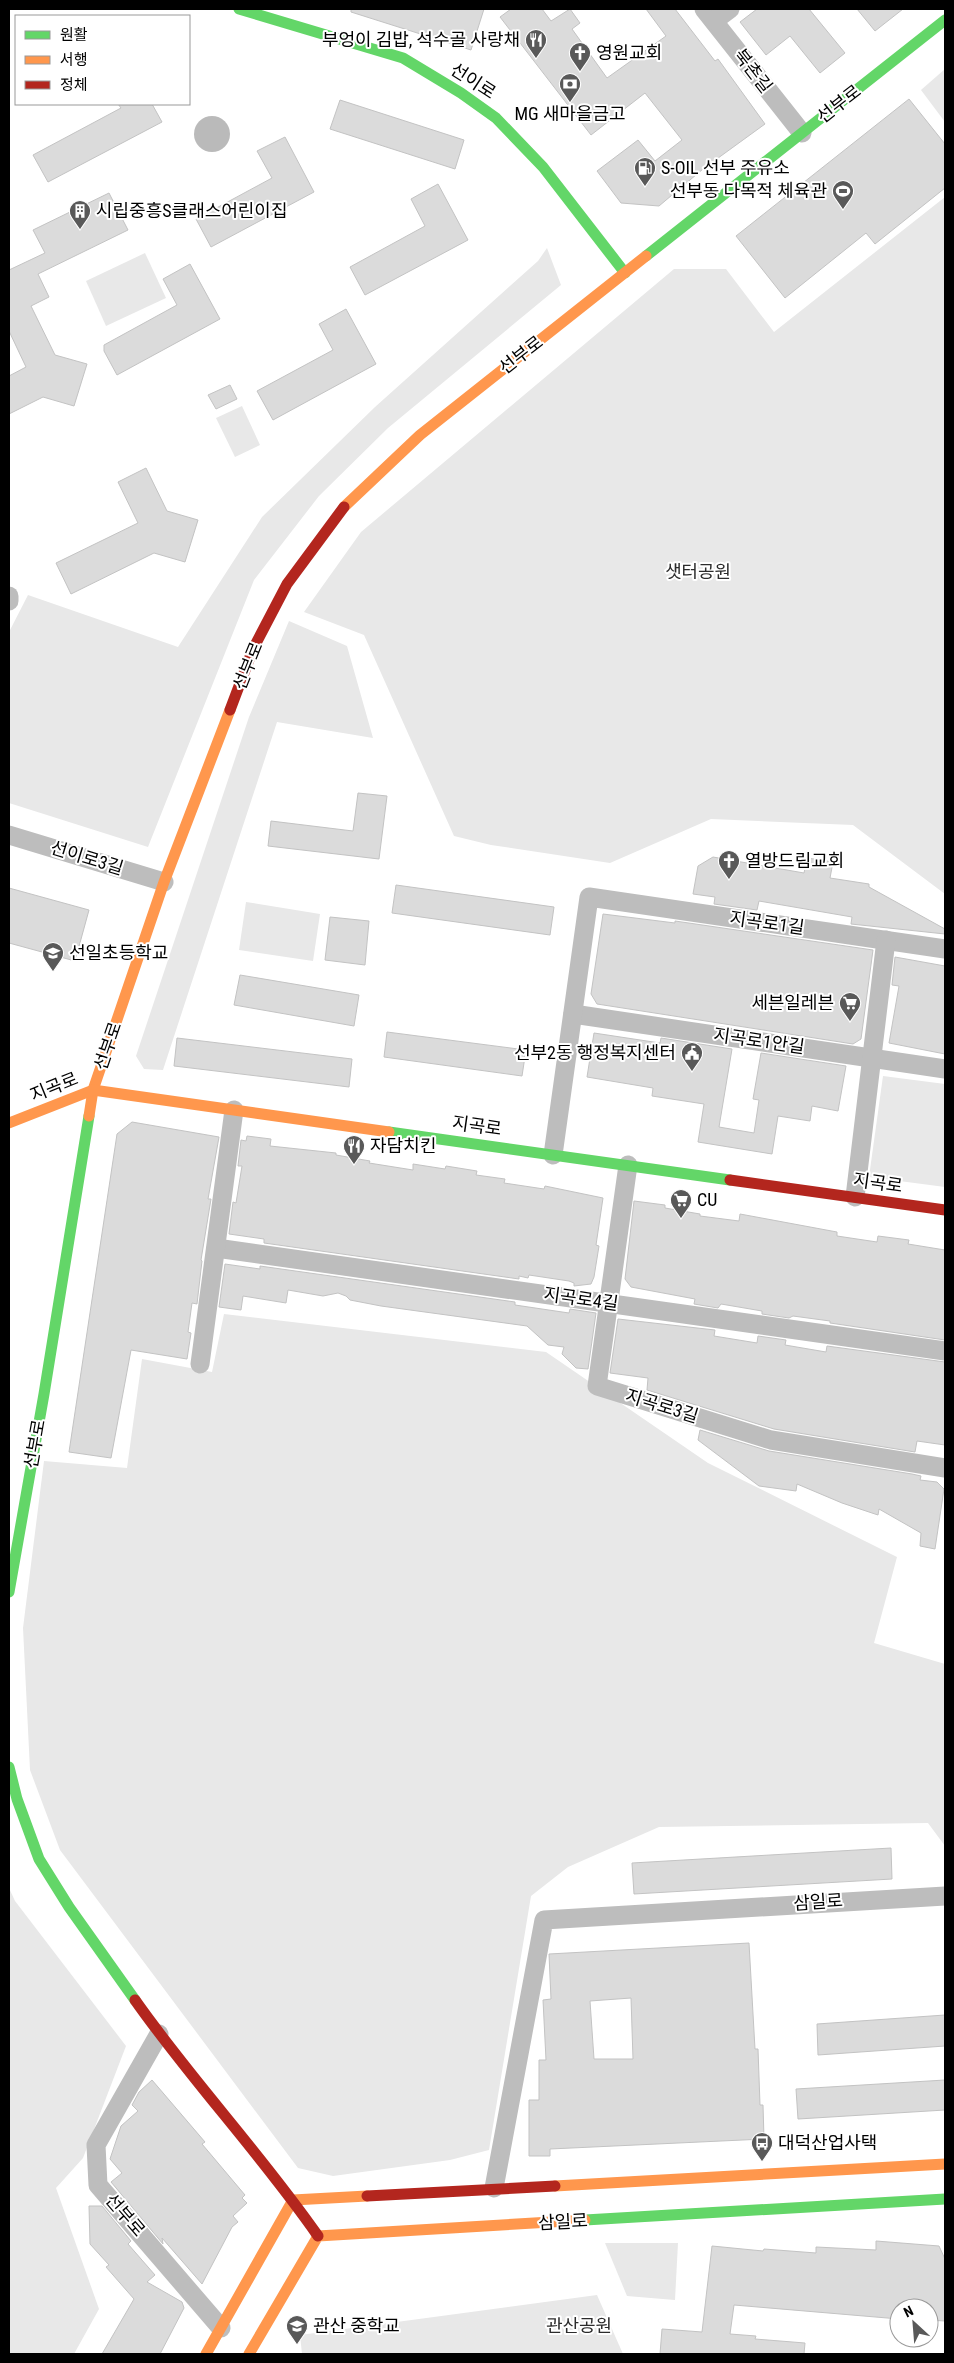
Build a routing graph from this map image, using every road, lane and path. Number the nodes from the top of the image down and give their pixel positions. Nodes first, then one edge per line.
1 (239, 9) edge
2 (730, 9) edge
3 (709, 15) edge
4 (945, 20) edge
5 (802, 133) junction
6 (625, 273) junction
7 (9, 596) edge
8 (9, 601) edge
9 (9, 835) edge
10 (164, 882) junction
11 (886, 940) junction
12 (945, 948) edge
13 (573, 1014) junction
14 (872, 1058) junction
15 (945, 1069) edge
16 (94, 1090) junction
17 (234, 1110) junction
18 (9, 1123) edge
19 (553, 1155) junction
20 (628, 1165) junction
21 (855, 1197) junction
22 (945, 1210) edge
23 (216, 1248) junction
24 (608, 1303) junction
25 (945, 1351) edge
26 (200, 1364) dead end
27 (945, 1468) edge
28 (9, 1592) edge
29 (9, 1768) edge
30 (945, 1896) edge
31 (159, 2034) junction
32 (945, 2164) edge
33 (494, 2188) junction
34 (945, 2199) edge
35 (293, 2200) junction
36 (318, 2236) junction
37 (221, 2328) junction
38 (206, 2354) edge
39 (249, 2354) edge

1 - 6 street, 선이로
2 - 3 street
3 - 5 street, 북촌길
4 - 5 street, 선부로
5 - 6 street, 선부로
6 - 10 street, 선부로
7 - 8 street
9 - 10 street, 선이로3길
10 - 16 street, 선부로
11 - 12 street, 지곡로1길
11 - 13 street, 지곡로1길
11 - 14 street
13 - 14 street, 지곡로1안길
13 - 19 street
14 - 15 street, 지곡로1안길
14 - 21 street
16 - 17 street, 지곡로
16 - 18 street, 지곡로
16 - 28 street, 선부로
17 - 19 street, 지곡로
17 - 23 street
19 - 20 street, 지곡로
20 - 21 street, 지곡로
20 - 24 street, 지곡로3길
21 - 22 street, 지곡로
23 - 24 street, 지곡로4길
23 - 26 street
24 - 25 street, 지곡로4길
24 - 27 street, 지곡로3길
29 - 31 street
30 - 33 street, 삼일로
31 - 35 street
31 - 37 street, 선부로
32 - 33 street
33 - 35 street
34 - 36 street, 삼일로
35 - 36 street
35 - 37 street
36 - 39 street
37 - 38 street

